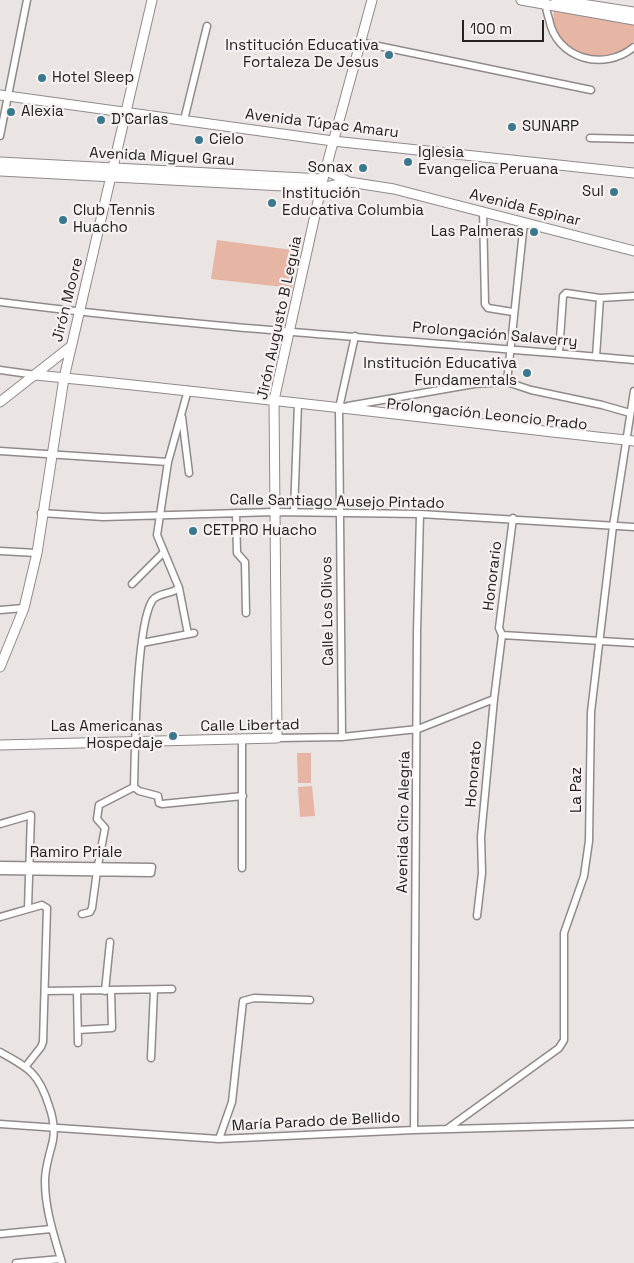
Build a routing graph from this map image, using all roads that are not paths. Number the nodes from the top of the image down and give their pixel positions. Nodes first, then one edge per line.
1 (27, 0) edge
2 (152, 0) edge
3 (372, 0) edge
4 (521, 0) edge
5 (556, 0) edge
6 (546, 2) edge
7 (634, 12) edge
8 (634, 20) edge
9 (207, 26) dead end
10 (359, 42) junction
11 (634, 47) edge
12 (591, 90) dead end
13 (4, 96) edge
14 (125, 112) junction
15 (184, 120) junction
16 (0, 136) edge
17 (590, 138) dead end
18 (634, 139) edge
19 (333, 141) junction
20 (0, 162) edge
21 (0, 171) edge
22 (113, 172) junction
23 (634, 172) edge
24 (323, 179) junction
25 (349, 182) junction
26 (482, 211) junction
27 (524, 222) junction
28 (634, 251) edge
29 (634, 296) edge
30 (600, 298) junction
31 (0, 302) edge
32 (80, 312) junction
33 (513, 312) junction
34 (290, 333) junction
35 (355, 336) junction
36 (70, 347) junction
37 (511, 349) junction
38 (559, 353) junction
39 (596, 357) junction
40 (634, 360) edge
41 (0, 370) edge
42 (36, 375) junction
43 (64, 378) junction
44 (507, 382) junction
45 (188, 390) junction
46 (634, 391) edge
47 (274, 400) junction
48 (0, 402) edge
49 (298, 403) junction
50 (339, 408) junction
51 (630, 413) junction
52 (182, 416) junction
53 (630, 443) edge
54 (0, 451) edge
55 (49, 454) junction
56 (168, 462) junction
57 (189, 473) dead end
58 (276, 512) junction
59 (294, 512) junction
60 (340, 512) junction
61 (42, 513) junction
62 (236, 513) junction
63 (420, 514) junction
64 (161, 516) junction
65 (513, 518) junction
66 (613, 526) junction
67 (634, 527) edge
68 (0, 551) edge
69 (164, 552) junction
70 (35, 553) junction
71 (132, 584) dead end
72 (179, 588) junction
73 (21, 608) junction
74 (0, 610) edge
75 (246, 613) dead end
76 (502, 635) junction
77 (598, 640) junction
78 (142, 643) junction
79 (634, 643) edge
80 (0, 658) edge
81 (0, 667) edge
82 (494, 699) junction
83 (418, 730) junction
84 (342, 737) junction
85 (278, 738) junction
86 (242, 739) junction
87 (135, 742) junction
88 (0, 745) edge
89 (134, 787) junction
90 (243, 796) junction
91 (0, 824) edge
92 (0, 866) edge
93 (29, 868) junction
94 (98, 868) junction
95 (242, 868) dead end
96 (151, 870) dead end
97 (0, 871) edge
98 (28, 908) junction
99 (82, 914) dead end
100 (477, 916) dead end
101 (0, 917) edge
102 (110, 942) dead end
103 (172, 989) dead end
104 (154, 990) junction
105 (45, 991) junction
106 (77, 991) junction
107 (108, 991) junction
108 (310, 1000) dead end
109 (78, 1030) junction
110 (78, 1043) dead end
111 (0, 1052) edge
112 (151, 1058) dead end
113 (26, 1066) junction
114 (0, 1124) edge
115 (634, 1124) edge
116 (54, 1128) junction
117 (447, 1129) junction
118 (414, 1130) junction
119 (219, 1139) junction
120 (51, 1229) junction
121 (0, 1234) edge
122 (61, 1261) edge
123 (35, 1262) edge
124 (16, 1263) edge

1 - 13 street
2 - 14 street, Jirón Moore
3 - 10 street, Jirón Augusto B Leguia
4 - 6 street
5 - 7 street
6 - 8 street
6 - 11 street
9 - 15 street
10 - 12 street
10 - 19 street, Jirón Augusto B Leguia
13 - 14 street, Avenida Túpac Amaru
13 - 16 street
14 - 15 street, Avenida Túpac Amaru
14 - 22 street, Jirón Moore
15 - 19 street, Avenida Túpac Amaru
17 - 18 street
19 - 23 street, Avenida Túpac Amaru
19 - 24 street, Jirón Augusto B Leguia
20 - 22 street, Avenida Miguel Grau
21 - 22 street, Avenida Miguel Grau
22 - 24 street, Avenida Miguel Grau
22 - 32 street, Jirón Moore
24 - 25 street, Avenida Espinar
24 - 25 street, Avenida Espinar
24 - 34 street, Jirón Augusto B Leguia
25 - 26 street, Avenida Espinar
26 - 27 street, Avenida Espinar
26 - 33 street
27 - 28 street, Avenida Espinar
27 - 33 street
29 - 30 street
30 - 38 street
30 - 39 street
31 - 32 street, Prolongación Salaverry
32 - 34 street, Prolongación Salaverry
32 - 36 street, Jirón Moore
33 - 37 street
34 - 35 street, Prolongación Salaverry
34 - 47 street, Jirón Augusto B Leguia
35 - 37 street, Prolongación Salaverry
35 - 50 street, Calle Los Olivos
36 - 42 street
36 - 43 street, Jirón Moore
37 - 38 street, Prolongación Salaverry
37 - 44 street
38 - 39 street, Prolongación Salaverry
39 - 40 street, Prolongación Salaverry
41 - 42 street
42 - 43 street, Prolongación Leoncio Prado
42 - 48 street
43 - 45 street, Prolongación Leoncio Prado
43 - 55 street, Jirón Moore
44 - 50 street, Prolongación Leoncio Prado
44 - 51 street, Prolongación Leoncio Prado
45 - 47 street, Prolongación Leoncio Prado
45 - 52 street
46 - 51 street, La Paz
47 - 49 street, Prolongación Leoncio Prado
47 - 58 street, Jirón Augusto B Leguia
49 - 50 street, Prolongación Leoncio Prado
49 - 59 street
50 - 53 street, Prolongación Leoncio Prado
50 - 60 street, Calle Los Olivos
51 - 53 street, La Paz
52 - 56 street
52 - 57 street
53 - 66 street, La Paz
54 - 55 street
55 - 56 street
55 - 61 street, Jirón Moore
56 - 64 street
58 - 59 street, Calle Santiago Ausejo Pintado
58 - 62 street, Calle Santiago Ausejo Pintado
58 - 85 street, Jirón Augusto B Leguia
59 - 60 street, Calle Santiago Ausejo Pintado
60 - 63 street, Calle Santiago Ausejo Pintado
60 - 84 street, Calle Los Olivos
61 - 64 street, Calle Santiago Ausejo Pintado
61 - 70 street, Jirón Moore
62 - 64 street, Calle Santiago Ausejo Pintado
62 - 75 street
63 - 65 street, Calle Santiago Ausejo Pintado
63 - 83 street, Avenida Ciro Alegría
64 - 69 street
65 - 66 street, Calle Santiago Ausejo Pintado
65 - 76 street, Honorario
66 - 67 street, Calle Santiago Ausejo Pintado
66 - 77 street, La Paz
68 - 70 street
69 - 71 street
69 - 72 street
70 - 73 street, Jirón Moore
72 - 78 street
72 - 78 street
73 - 74 street
73 - 80 street
73 - 81 street
76 - 77 street
76 - 82 street, Honorato
77 - 79 street
77 - 117 street, La Paz
78 - 87 street
82 - 83 street, Calle Libertad
82 - 100 street, Honorato
83 - 84 street, Calle Libertad
83 - 118 street, Avenida Ciro Alegría
84 - 85 street, Calle Libertad
85 - 86 street, Calle Libertad
86 - 87 street, Calle Libertad
86 - 90 street
87 - 88 street, Calle Libertad
87 - 89 street
89 - 90 street
89 - 94 street
90 - 95 street
91 - 93 street
92 - 93 street, Ramiro Priale
93 - 94 street, Ramiro Priale
93 - 97 street, Ramiro Priale
93 - 98 street
94 - 96 street, Ramiro Priale
94 - 99 street
98 - 101 street
98 - 105 street
102 - 107 street
103 - 104 street
104 - 107 street
104 - 112 street
105 - 106 street
105 - 113 street
106 - 107 street
106 - 109 street
107 - 109 street
108 - 119 street
109 - 110 street
111 - 113 street
113 - 116 street
114 - 116 street, María Parado de Bellido
115 - 117 street, María Parado de Bellido
116 - 119 street, María Parado de Bellido
116 - 120 street
117 - 118 street, María Parado de Bellido
118 - 119 street, María Parado de Bellido
120 - 121 street
120 - 122 street
122 - 123 street
123 - 124 street

